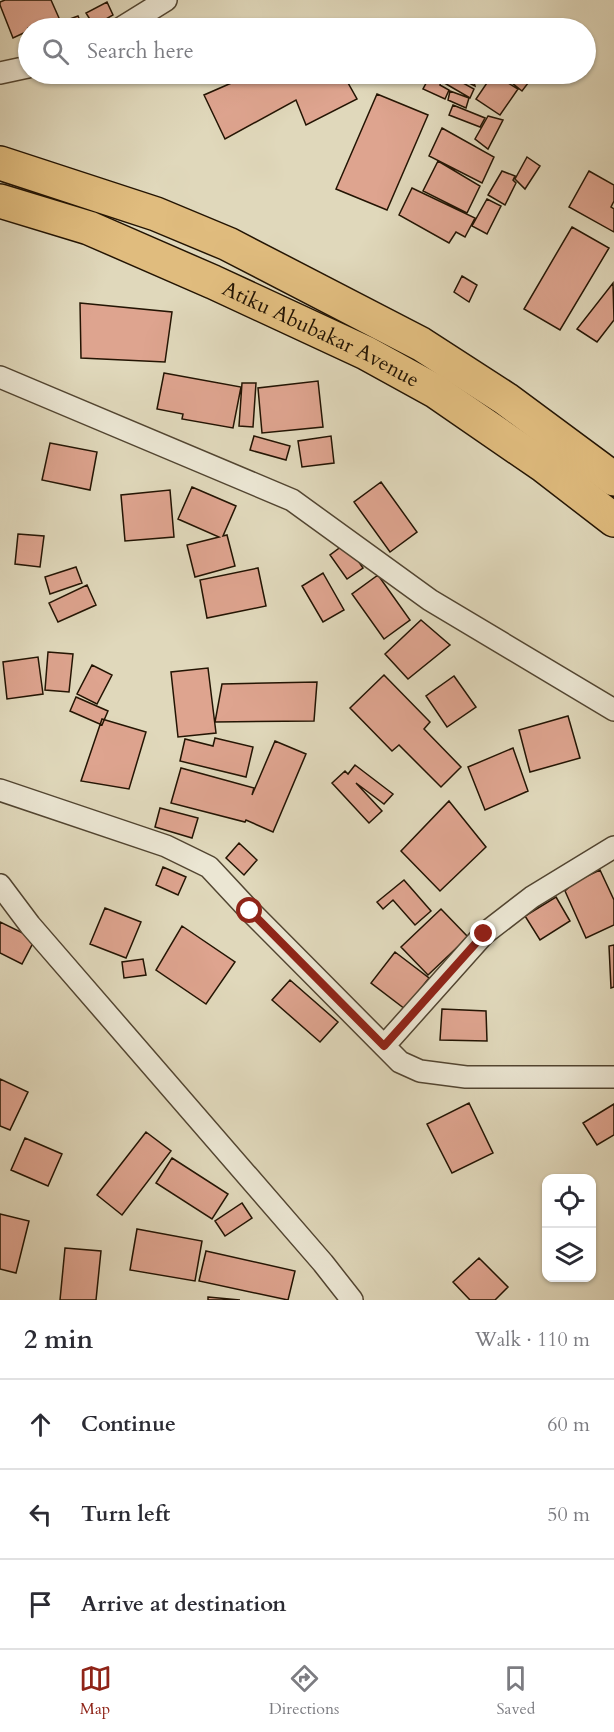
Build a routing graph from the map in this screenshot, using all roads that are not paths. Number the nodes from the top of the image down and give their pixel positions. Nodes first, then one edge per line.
1 (166, 0) edge
2 (137, 18) edge
3 (18, 69) edge
4 (0, 73) edge
5 (0, 163) edge
6 (0, 201) edge
7 (0, 377) edge
8 (614, 479) edge
9 (614, 520) edge
10 (614, 710) edge
11 (0, 790) edge
12 (614, 847) edge
13 (0, 885) edge
14 (384, 1046) junction
15 (614, 1077) edge
16 (352, 1300) edge

1 - 2 street
3 - 4 street
5 - 8 main road, Atiku Abubakar Avenue
6 - 9 main road, Atiku Abubakar Avenue
7 - 10 street
11 - 14 street
12 - 14 street
13 - 16 street
14 - 15 street

